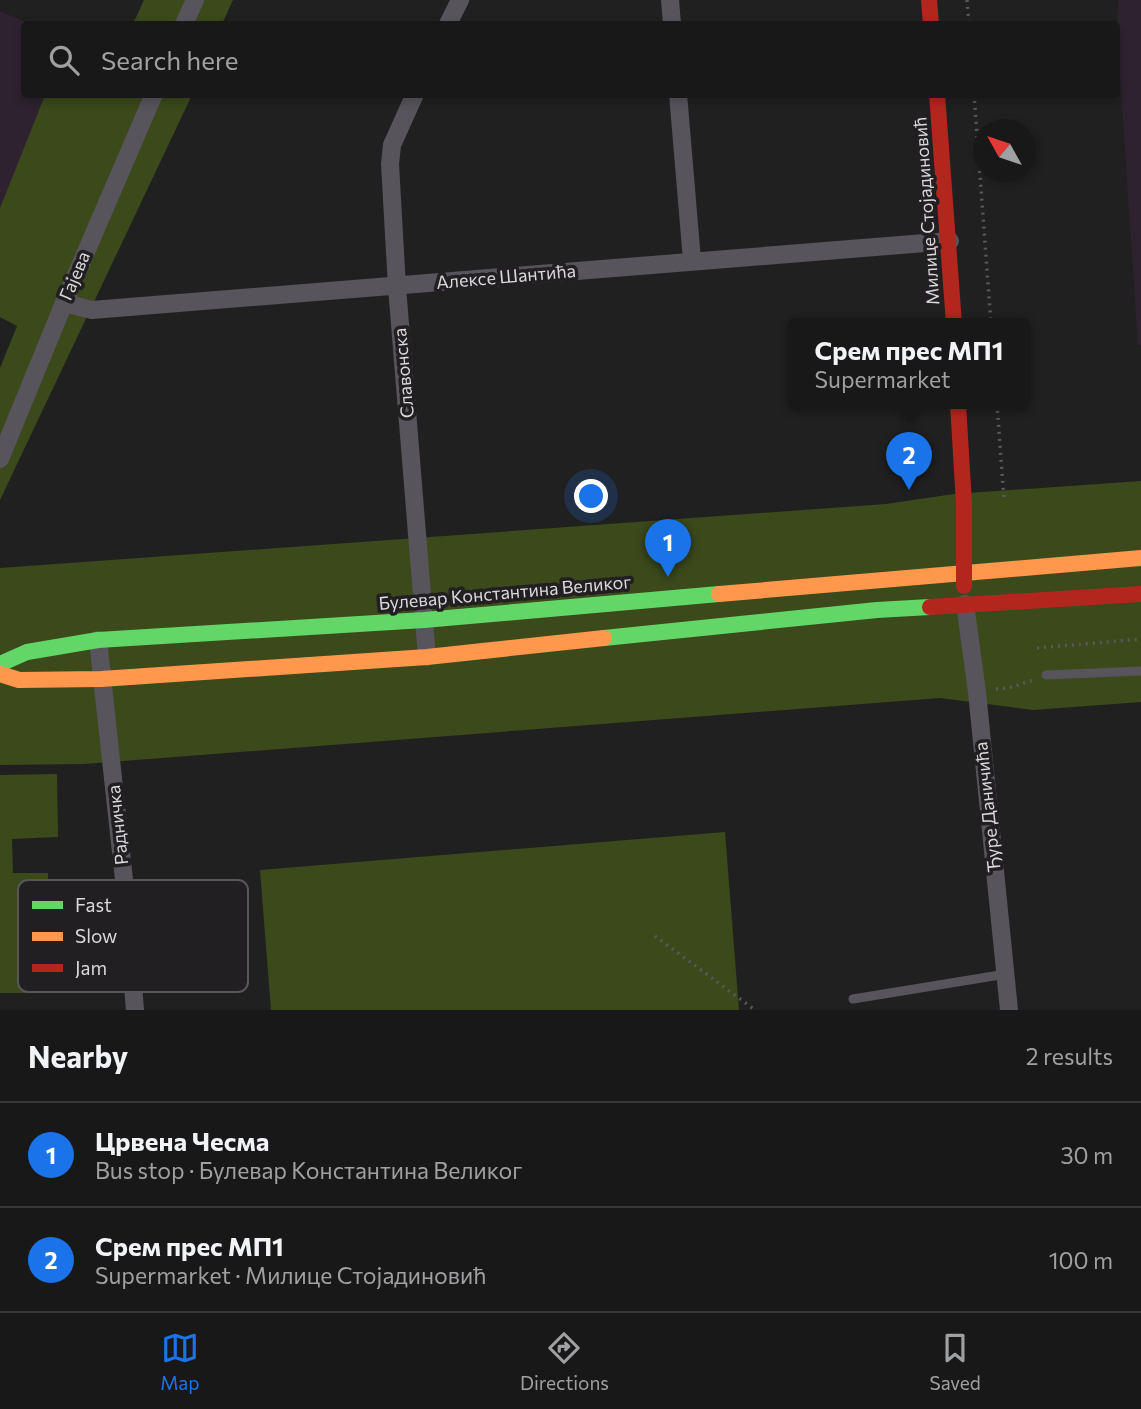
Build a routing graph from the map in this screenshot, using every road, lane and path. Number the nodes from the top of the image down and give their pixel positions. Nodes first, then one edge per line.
1 (194, 0) edge
2 (460, 0) edge
3 (670, 0) edge
4 (929, 0) edge
5 (967, 0) edge
6 (185, 21) edge
7 (450, 21) edge
8 (672, 21) edge
9 (931, 21) edge
10 (969, 21) edge
11 (152, 98) edge
12 (413, 98) edge
13 (678, 98) edge
14 (937, 98) edge
15 (974, 98) edge
16 (950, 241) junction
17 (692, 260) junction
18 (397, 288) junction
19 (64, 303) junction
20 (954, 318) edge
21 (991, 318) edge
22 (958, 409) edge
23 (997, 409) edge
24 (0, 459) edge
25 (1004, 500) dead end
26 (1141, 558) edge
27 (964, 572) junction
28 (1141, 594) edge
29 (965, 604) junction
30 (424, 620) junction
31 (1141, 639) edge
32 (98, 640) junction
33 (1037, 648) dead end
34 (427, 657) junction
35 (0, 664) edge
36 (1141, 671) edge
37 (0, 674) edge
38 (1046, 675) joint
39 (101, 679) junction
40 (977, 692) junction
41 (124, 880) edge
42 (655, 936) dead end
43 (1006, 974) junction
44 (134, 992) edge
45 (853, 999) dead end
46 (135, 1010) edge
47 (755, 1010) edge
48 (1009, 1010) edge

1 - 6 street
2 - 7 street
3 - 8 street
4 - 9 main road
5 - 10 path
11 - 19 street, Гајева
12 - 18 street, Славонска
13 - 17 street
14 - 16 main road, Милице Стојадиновић
15 - 21 path
16 - 17 street, Алексе Шантића
16 - 20 main road, Милице Стојадиновић
17 - 18 street, Алексе Шантића
18 - 19 street, Алексе Шантића
18 - 30 street, Славонска
19 - 24 street, Гајева
22 - 27 main road
23 - 25 path
26 - 27 main road, Булевар Константина Великог
27 - 29 main road
27 - 30 main road, Булевар Константина Великог
28 - 29 main road
29 - 34 main road
29 - 40 street, Ђуре Даничића
30 - 32 main road, Булевар Константина Великог
30 - 34 street, Славонска
31 - 33 path
32 - 35 main road, Булевар Константина Великог
32 - 39 street, Радничка
34 - 39 main road
36 - 38 lane
37 - 39 main road
38 - 40 path
39 - 41 street, Радничка
40 - 43 street, Ђуре Даничића
42 - 47 path
43 - 45 lane
43 - 48 street, Ђуре Даничића
44 - 46 street, Радничка

